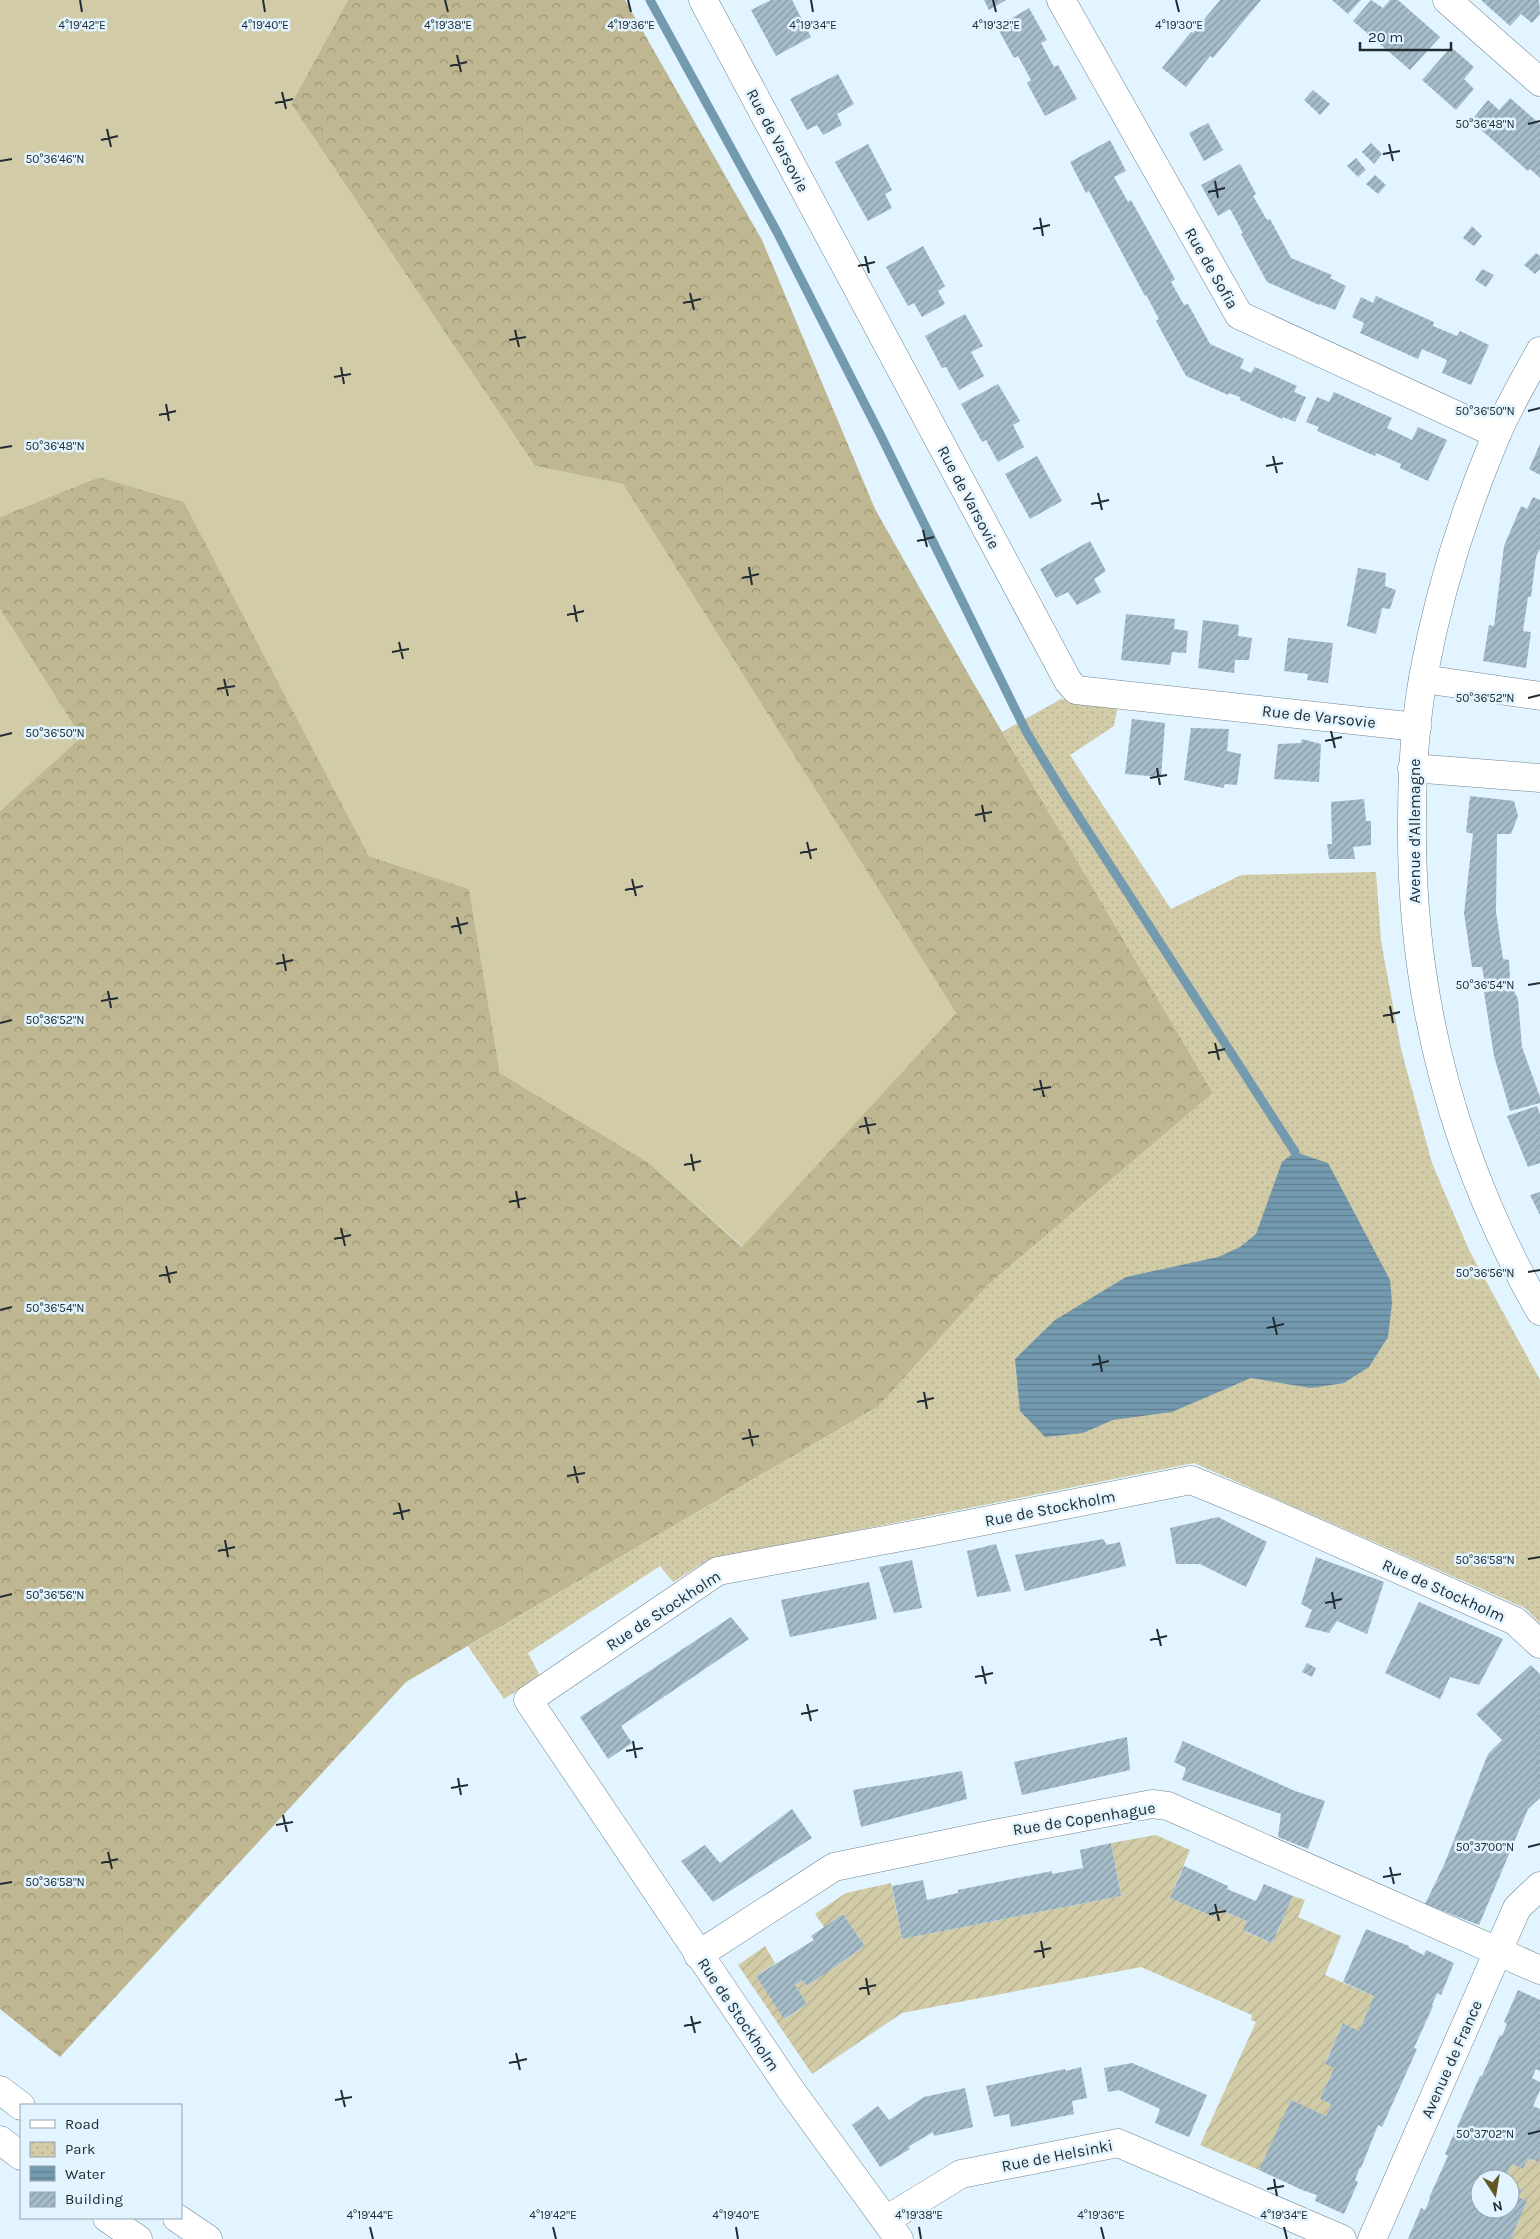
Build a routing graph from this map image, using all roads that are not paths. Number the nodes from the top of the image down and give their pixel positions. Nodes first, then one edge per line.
1 (703, 0) edge
2 (1060, 0) edge
3 (1446, 0) edge
4 (1540, 82) edge
5 (1540, 351) edge
6 (1497, 434) junction
7 (1423, 679) junction
8 (1540, 696) edge
9 (1417, 727) junction
10 (1412, 768) junction
11 (1540, 778) edge
12 (1540, 1311) edge
13 (1540, 1644) edge
14 (1540, 1886) edge
15 (1498, 1951) junction
16 (698, 1955) junction
17 (1540, 1970) edge
18 (0, 2090) edge
19 (20, 2105) edge
20 (0, 2140) edge
21 (20, 2155) edge
22 (108, 2219) edge
23 (178, 2219) edge
24 (892, 2229) edge
25 (138, 2239) edge
26 (208, 2239) edge
27 (1342, 2239) edge
28 (1372, 2239) edge

1 - 9 street, Rue de Varsovie
2 - 6 street, Rue de Sofia
3 - 4 street
5 - 6 street, Avenue d'Allemagne
6 - 7 street, Avenue d'Allemagne
7 - 8 street
7 - 9 street, Avenue d'Allemagne
9 - 10 street, Avenue d'Allemagne
10 - 11 street
10 - 12 street, Avenue d'Allemagne
13 - 16 street, Rue de Stockholm
14 - 15 street, Avenue de France
15 - 16 street, Rue de Copenhague
15 - 17 street, Rue de Copenhague
15 - 28 street, Avenue de France
16 - 24 street, Rue de Stockholm
18 - 19 street
20 - 21 street
22 - 25 street
23 - 26 street
24 - 27 street, Rue de Helsinki

